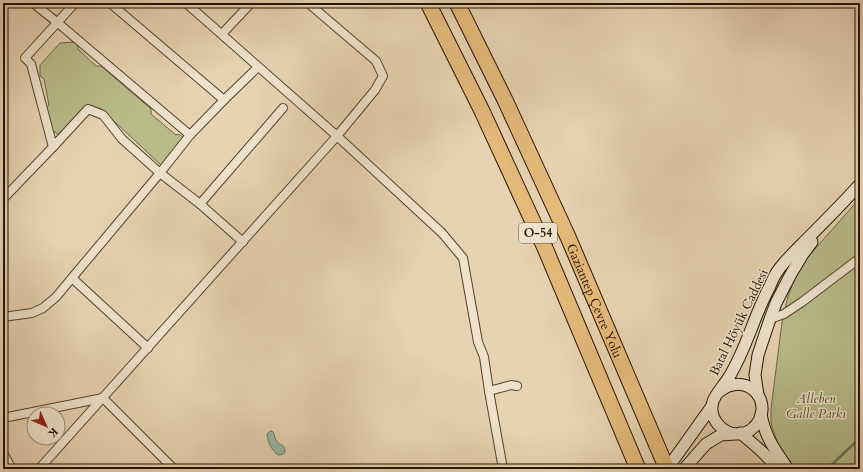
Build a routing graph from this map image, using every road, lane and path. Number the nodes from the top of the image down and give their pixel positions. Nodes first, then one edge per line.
1 (33, 3) edge
2 (75, 3) edge
3 (110, 3) edge
4 (186, 3) edge
5 (251, 3) edge
6 (308, 3) edge
7 (428, 3) edge
8 (457, 3) edge
9 (58, 23) junction
10 (222, 34) junction
11 (258, 67) junction
12 (224, 100) junction
13 (283, 108) dead end
14 (190, 135) junction
15 (337, 136) junction
16 (53, 147) junction
17 (160, 173) junction
18 (860, 184) edge
19 (3, 199) edge
20 (846, 199) junction
21 (200, 204) junction
22 (243, 242) junction
23 (860, 258) edge
24 (72, 278) junction
25 (3, 317) edge
26 (770, 318) junction
27 (148, 348) junction
28 (517, 386) dead end
29 (489, 391) junction
30 (719, 392) junction
31 (758, 395) junction
32 (103, 398) junction
33 (712, 406) junction
34 (761, 414) junction
35 (3, 418) edge
36 (738, 434) junction
37 (3, 453) edge
38 (638, 468) edge
39 (12, 469) edge
40 (39, 469) edge
41 (174, 469) edge
42 (503, 469) edge
43 (667, 469) edge
44 (684, 469) edge
45 (778, 469) edge
46 (788, 469) edge

1 - 9 street
2 - 9 street
3 - 12 street
4 - 10 street
5 - 10 street
6 - 15 street
7 - 38 highway, Gaziantep Çevre Yolu / O-54
8 - 43 highway, Gaziantep Çevre Yolu / O-54
9 - 14 street
9 - 16 street
10 - 11 street
11 - 12 street
11 - 15 street
12 - 14 street
13 - 21 street
14 - 17 street
15 - 22 street
15 - 29 street
16 - 17 street
16 - 19 street
17 - 21 street
17 - 24 street
18 - 20 main road
20 - 26 main road, Batal Höyük Caddesi
20 - 30 main road, Batal Höyük Caddesi
21 - 22 street
22 - 27 street
23 - 26 street
24 - 25 street
24 - 27 street
26 - 31 main road, Batal Höyük Caddesi
27 - 32 street
28 - 29 street
29 - 42 street
30 - 31 main road, Batal Höyük Caddesi
30 - 33 main road, Batal Höyük Caddesi
31 - 34 main road, Batal Höyük Caddesi
32 - 35 street
32 - 40 street
32 - 41 street
33 - 36 main road
33 - 43 main road, Batal Höyük Caddesi
34 - 36 main road
34 - 46 main road, Batal Höyük Caddesi
36 - 44 main road
36 - 45 main road
37 - 39 street

